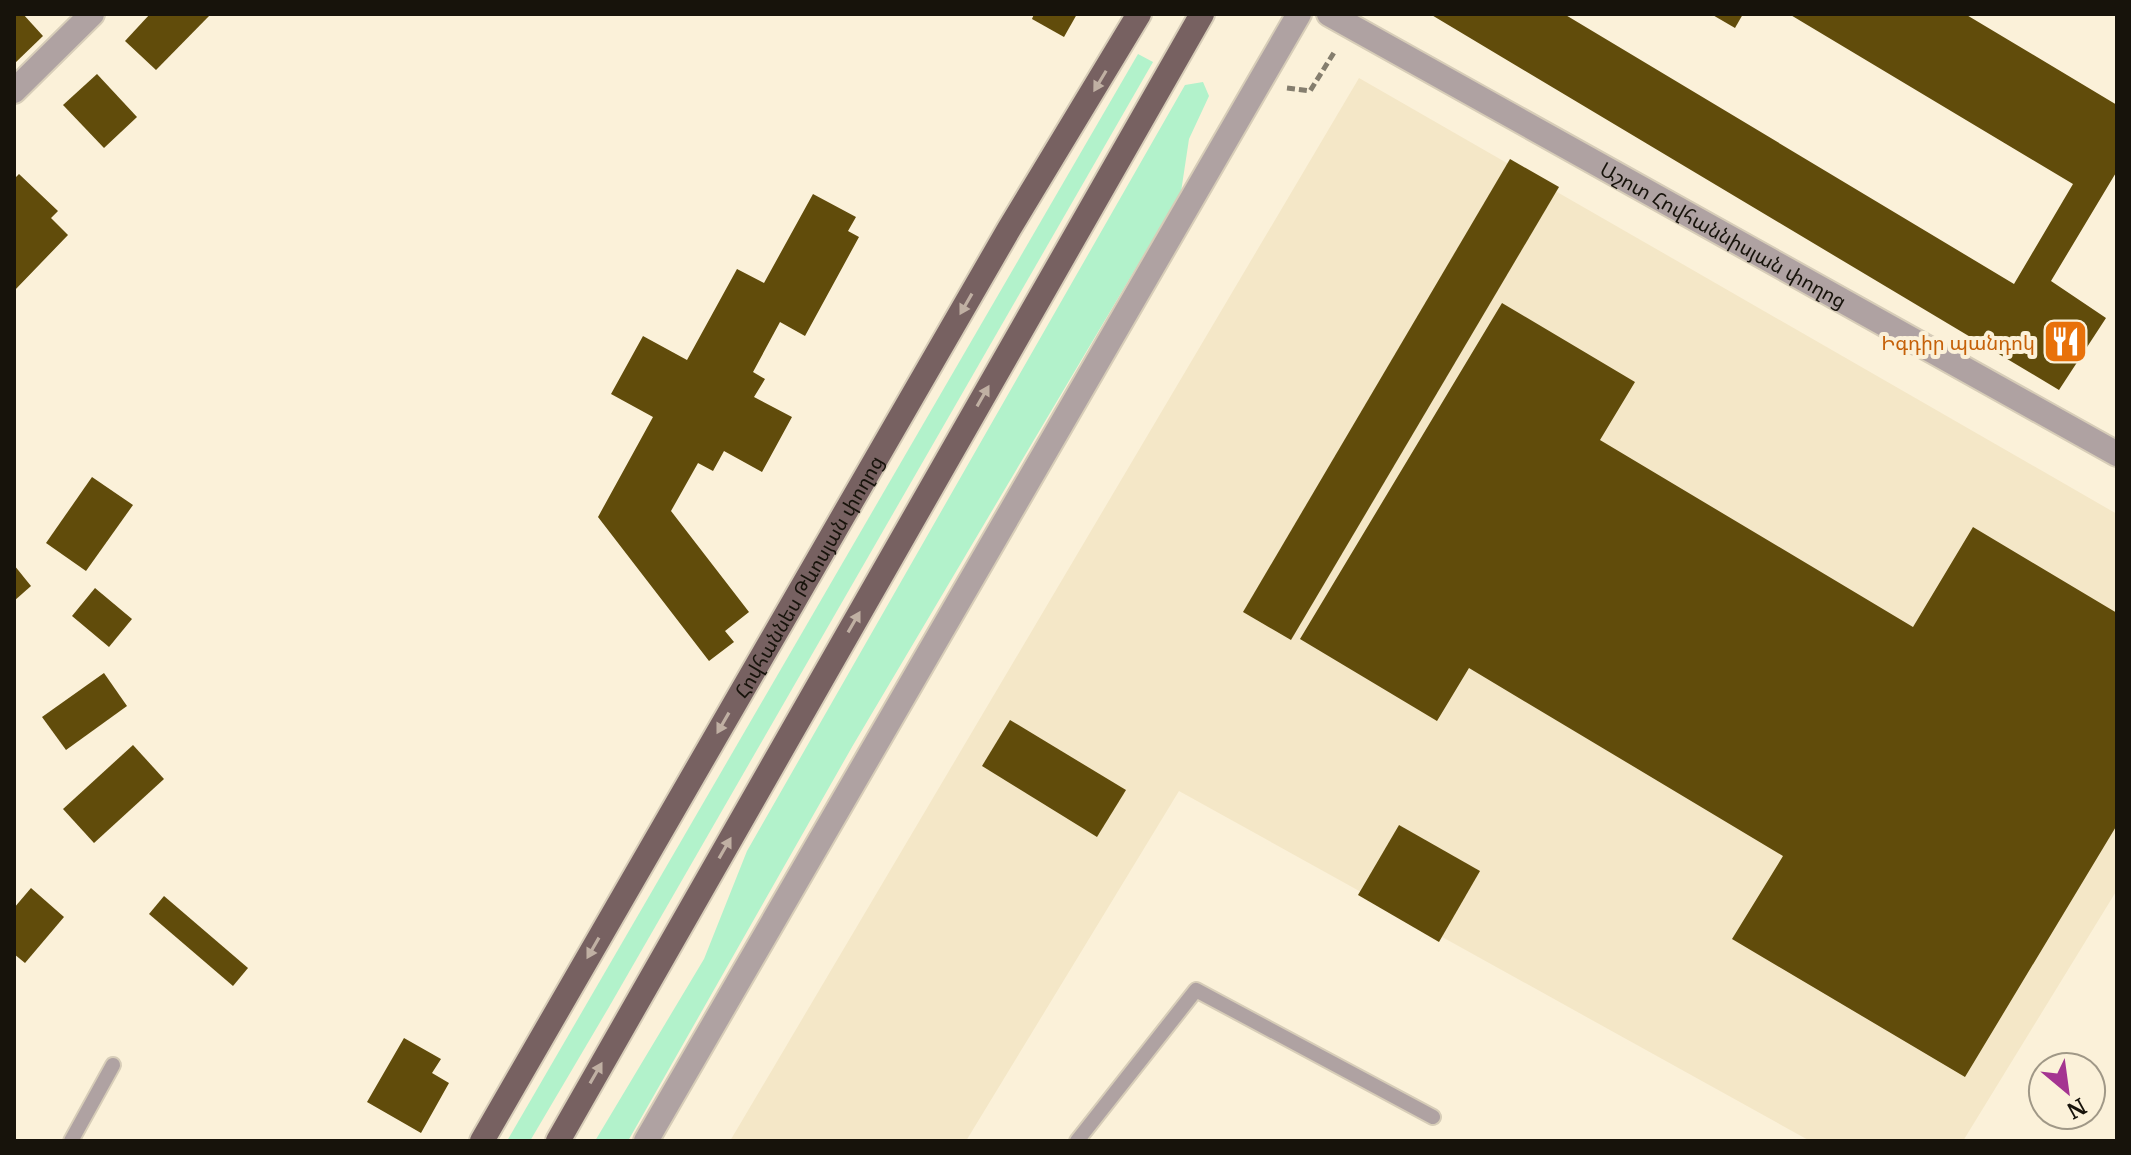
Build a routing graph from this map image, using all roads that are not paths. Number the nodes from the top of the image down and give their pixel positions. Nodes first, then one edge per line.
1 (92, 14) edge
2 (1139, 14) edge
3 (1202, 14) edge
4 (1299, 14) edge
5 (1329, 14) edge
6 (14, 91) edge
7 (2117, 454) edge
8 (113, 1065) dead end
9 (1433, 1117) dead end
10 (71, 1141) edge
11 (482, 1141) edge
12 (558, 1141) edge
13 (646, 1141) edge
14 (1077, 1141) edge

1 - 6 street
2 -> 11 main road, Հովհաննես Թևոսյան փողոց
12 -> 3 main road
4 - 13 street
5 - 7 street, Աշոտ Հովհաննիսյան փողոց
8 - 10 lane
9 - 14 lane

